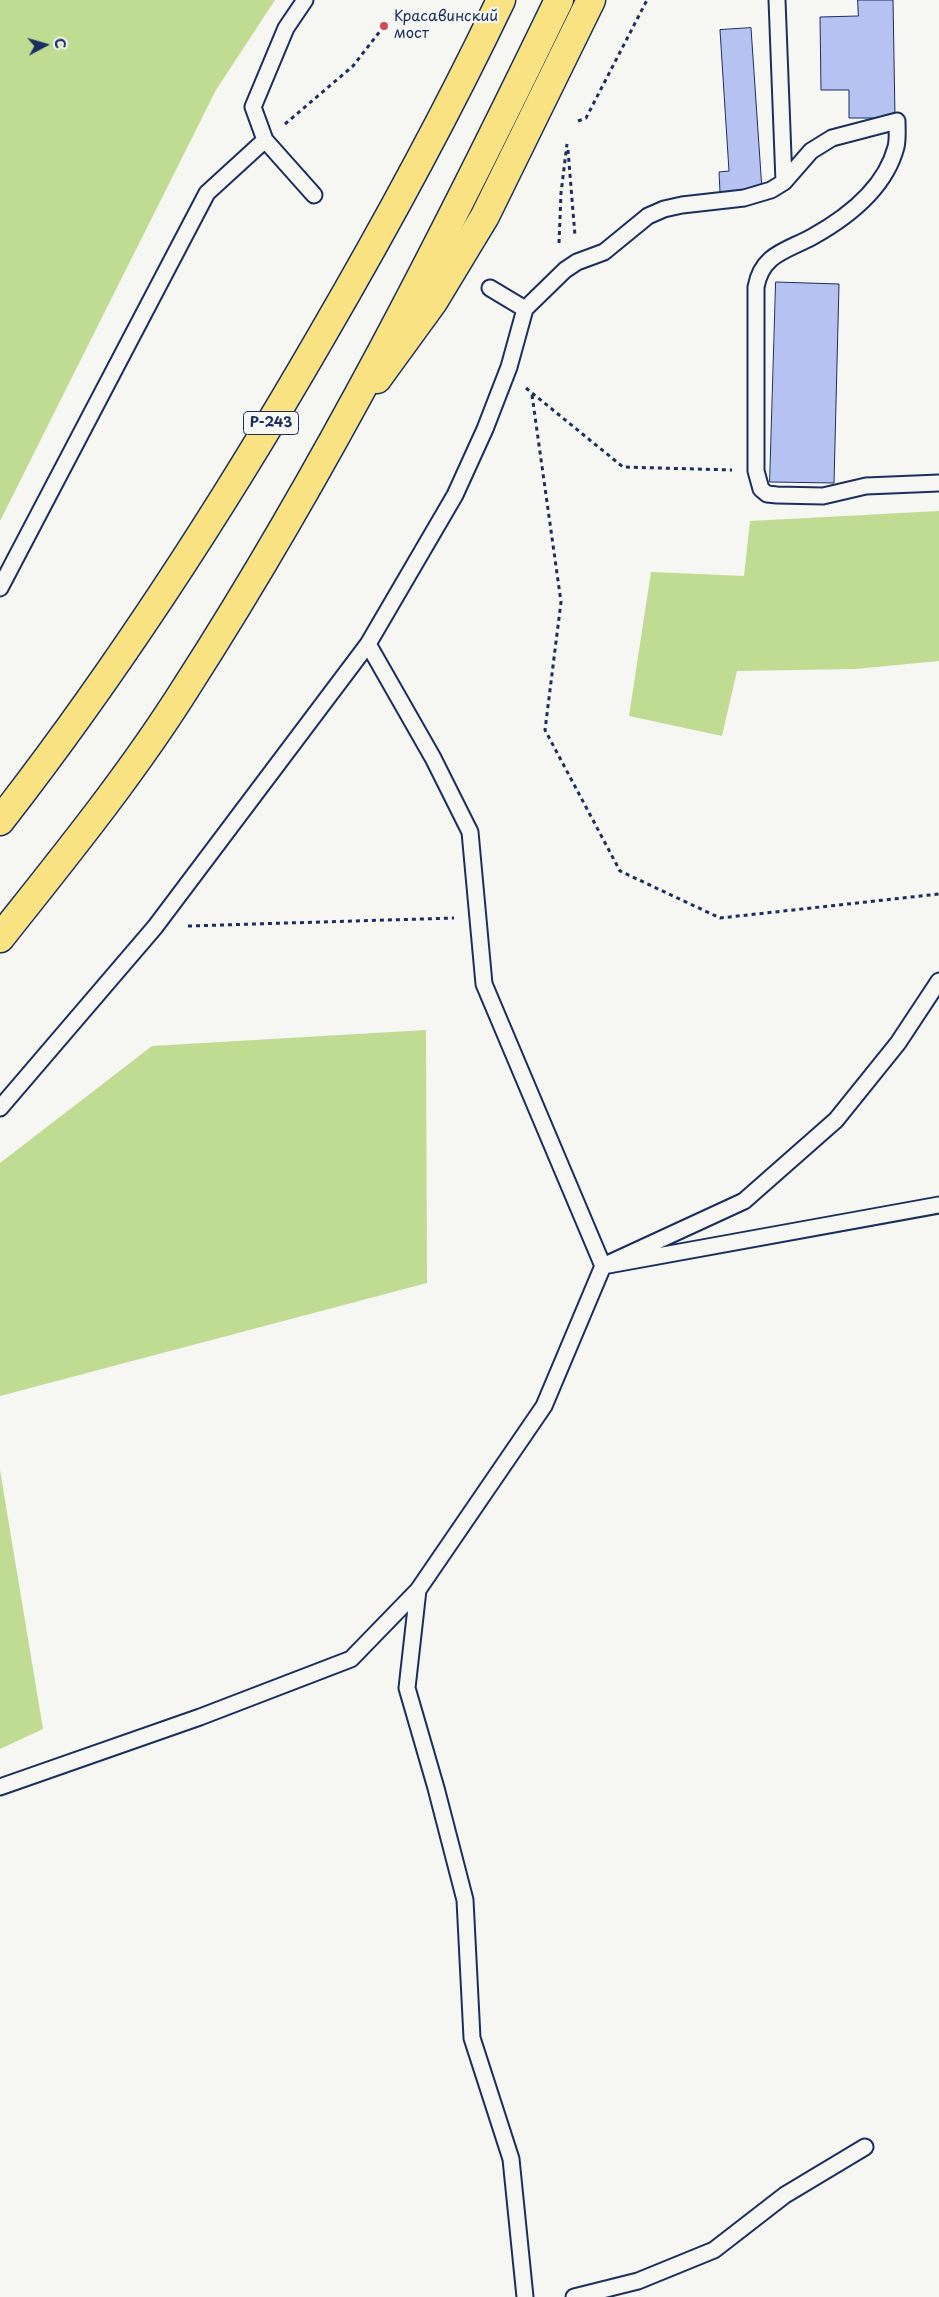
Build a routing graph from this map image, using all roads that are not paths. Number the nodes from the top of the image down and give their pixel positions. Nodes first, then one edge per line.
1 (305, 0) edge
2 (501, 0) edge
3 (559, 0) edge
4 (591, 0) edge
5 (777, 0) edge
6 (265, 140) junction
7 (784, 182) junction
8 (314, 195) dead end
9 (490, 288) dead end
10 (525, 309) junction
11 (334, 439) junction
12 (939, 483) edge
13 (0, 588) edge
14 (368, 644) junction
15 (0, 821) edge
16 (0, 938) edge
17 (939, 981) edge
18 (0, 1108) edge
19 (939, 1205) edge
20 (603, 1266) junction
21 (418, 1590) junction
22 (0, 1787) edge
23 (865, 2147) dead end
24 (525, 2297) edge
25 (574, 2297) edge

1 - 6 lane
2 - 15 main road, Р-243
3 - 11 main road
4 - 11 main road
5 - 7 lane
6 - 8 lane
6 - 13 lane
7 - 10 lane
7 - 12 lane
9 - 10 lane
10 - 14 lane
11 - 16 main road
14 - 18 lane
14 - 20 lane
17 - 20 lane
19 - 20 lane
20 - 21 lane
21 - 22 lane
21 - 24 lane
23 - 25 lane

